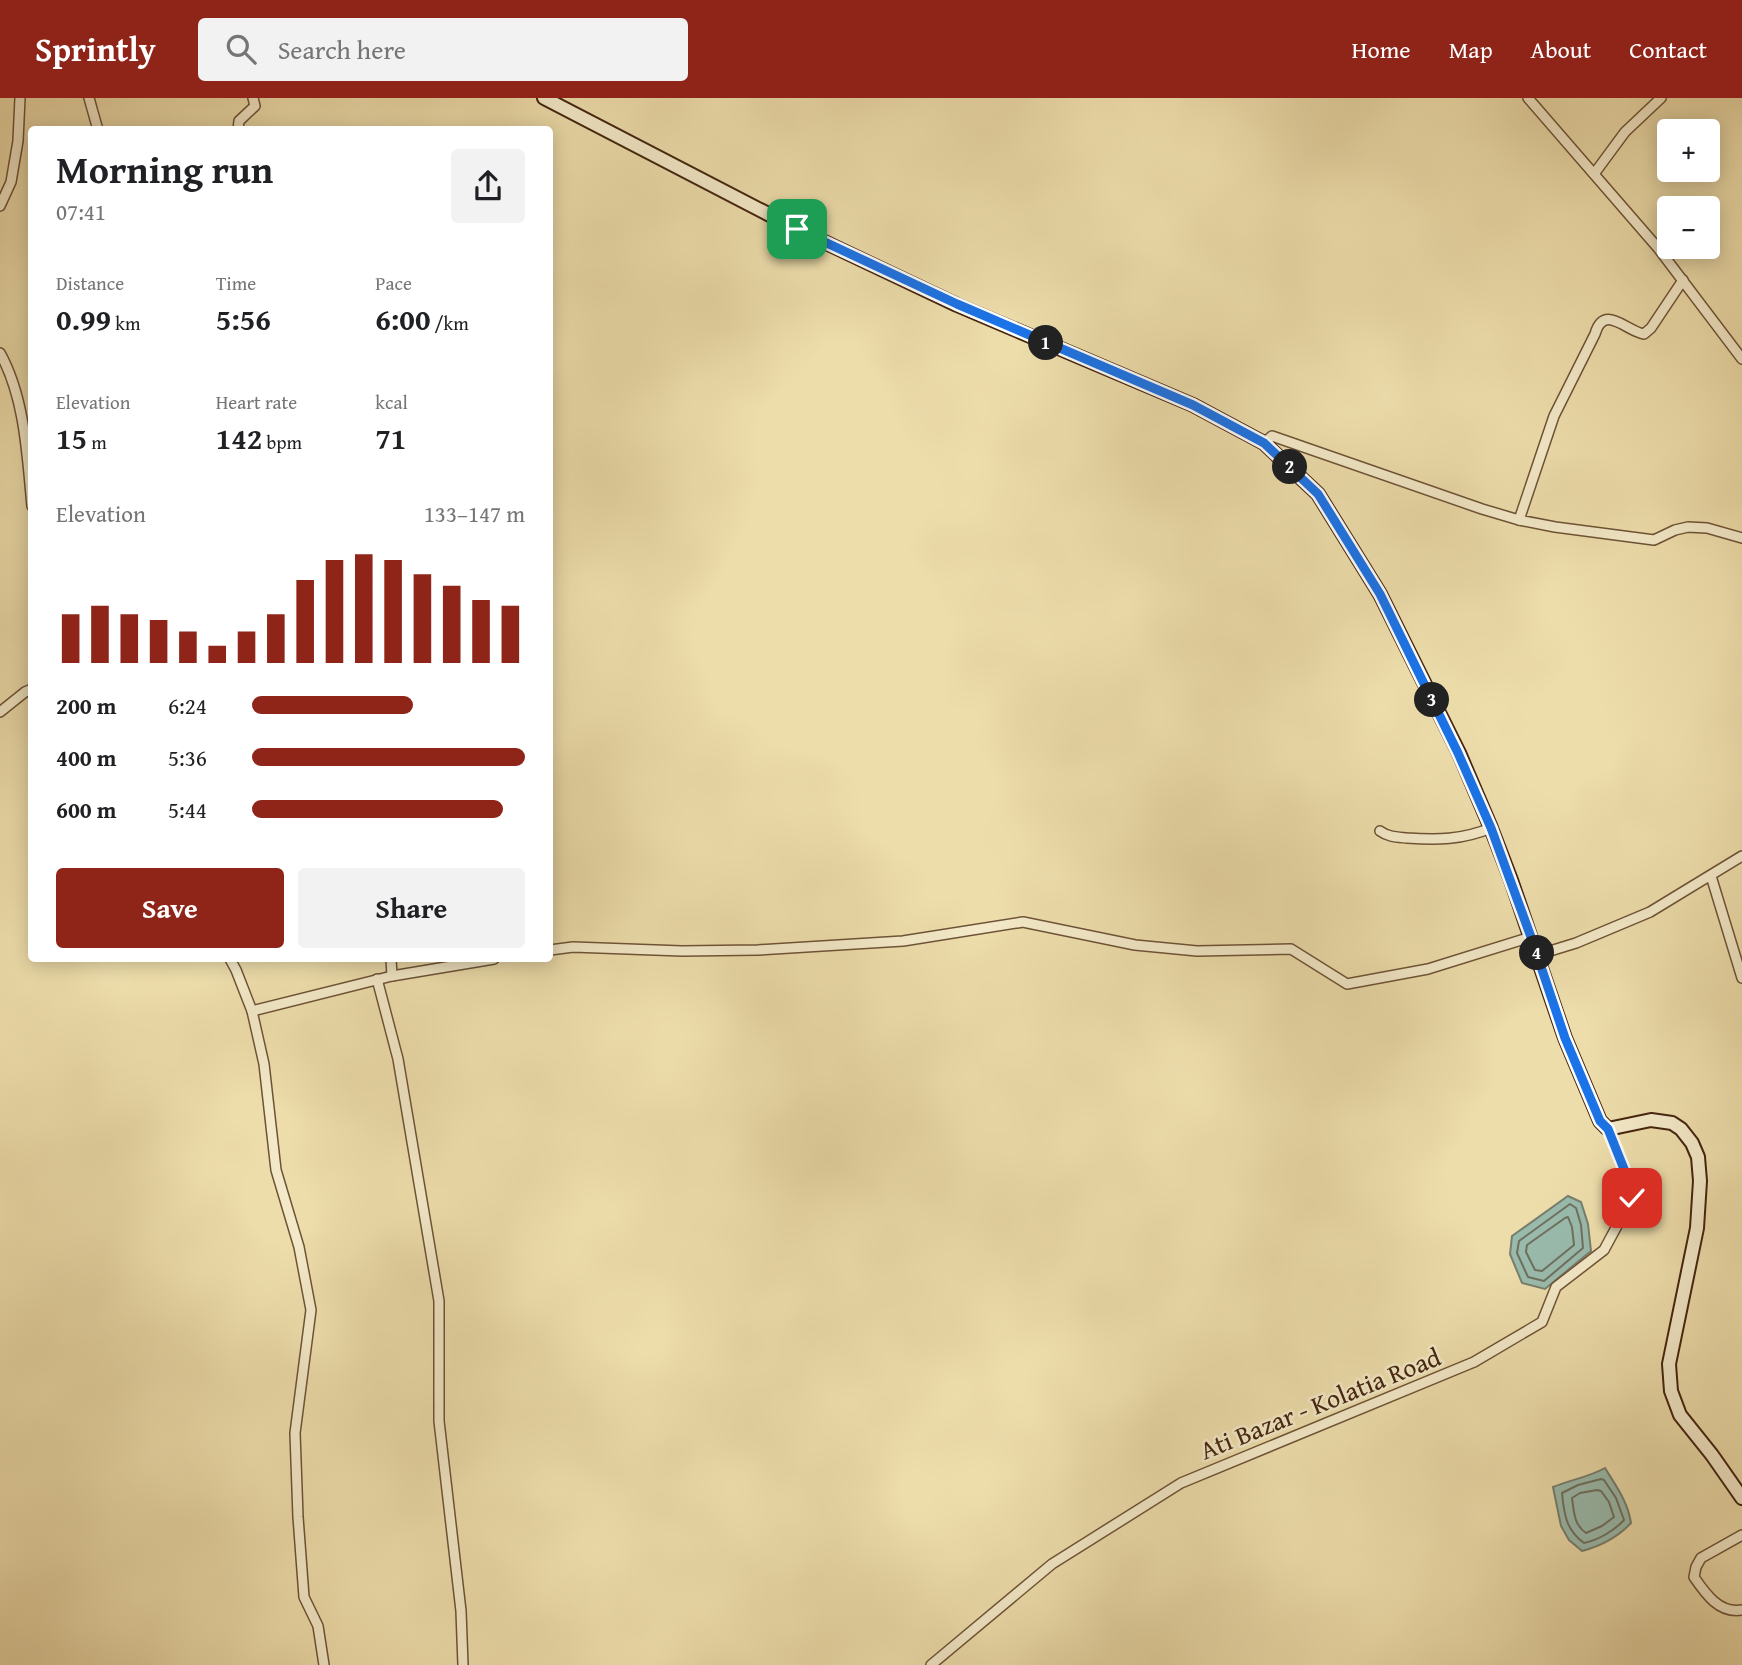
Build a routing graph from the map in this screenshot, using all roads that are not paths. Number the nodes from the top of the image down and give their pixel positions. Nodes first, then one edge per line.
1 (20, 98) edge
2 (89, 98) edge
3 (253, 98) edge
4 (544, 98) edge
5 (1528, 98) edge
6 (1661, 98) edge
7 (97, 126) edge
8 (238, 126) edge
9 (1594, 174) junction
10 (0, 206) edge
11 (1683, 280) junction
12 (0, 353) edge
13 (1742, 359) edge
14 (1264, 443) junction
15 (28, 475) edge
16 (1519, 520) junction
17 (1742, 538) edge
18 (28, 691) edge
19 (0, 712) edge
20 (1491, 828) junction
21 (1380, 831) dead end
22 (1742, 856) edge
23 (1711, 876) junction
24 (1531, 937) junction
25 (553, 950) edge
26 (1537, 955) junction
27 (232, 962) edge
28 (391, 962) edge
29 (476, 962) edge
30 (392, 976) junction
31 (1742, 978) edge
32 (377, 979) junction
33 (252, 1012) junction
34 (1608, 1129) junction
35 (1742, 1499) edge
36 (1742, 1535) edge
37 (1742, 1610) edge
38 (324, 1665) edge
39 (463, 1665) edge
40 (931, 1665) edge

1 - 10 street
2 - 7 street
3 - 8 street
4 - 14 main road
5 - 9 street
6 - 9 street
9 - 11 street
11 - 13 street
11 - 16 street
12 - 15 street
14 - 16 street
14 - 20 main road
16 - 17 street
18 - 19 street
20 - 21 street
20 - 24 main road
22 - 23 street
23 - 26 street
23 - 31 street
24 - 25 street
24 - 26 main road
26 - 34 main road
27 - 33 street
28 - 30 street
29 - 30 street
30 - 32 street
32 - 33 street
32 - 39 street
33 - 38 street
34 - 35 main road
34 - 40 street, Ati Bazar - Kolatia Road
36 - 37 street

